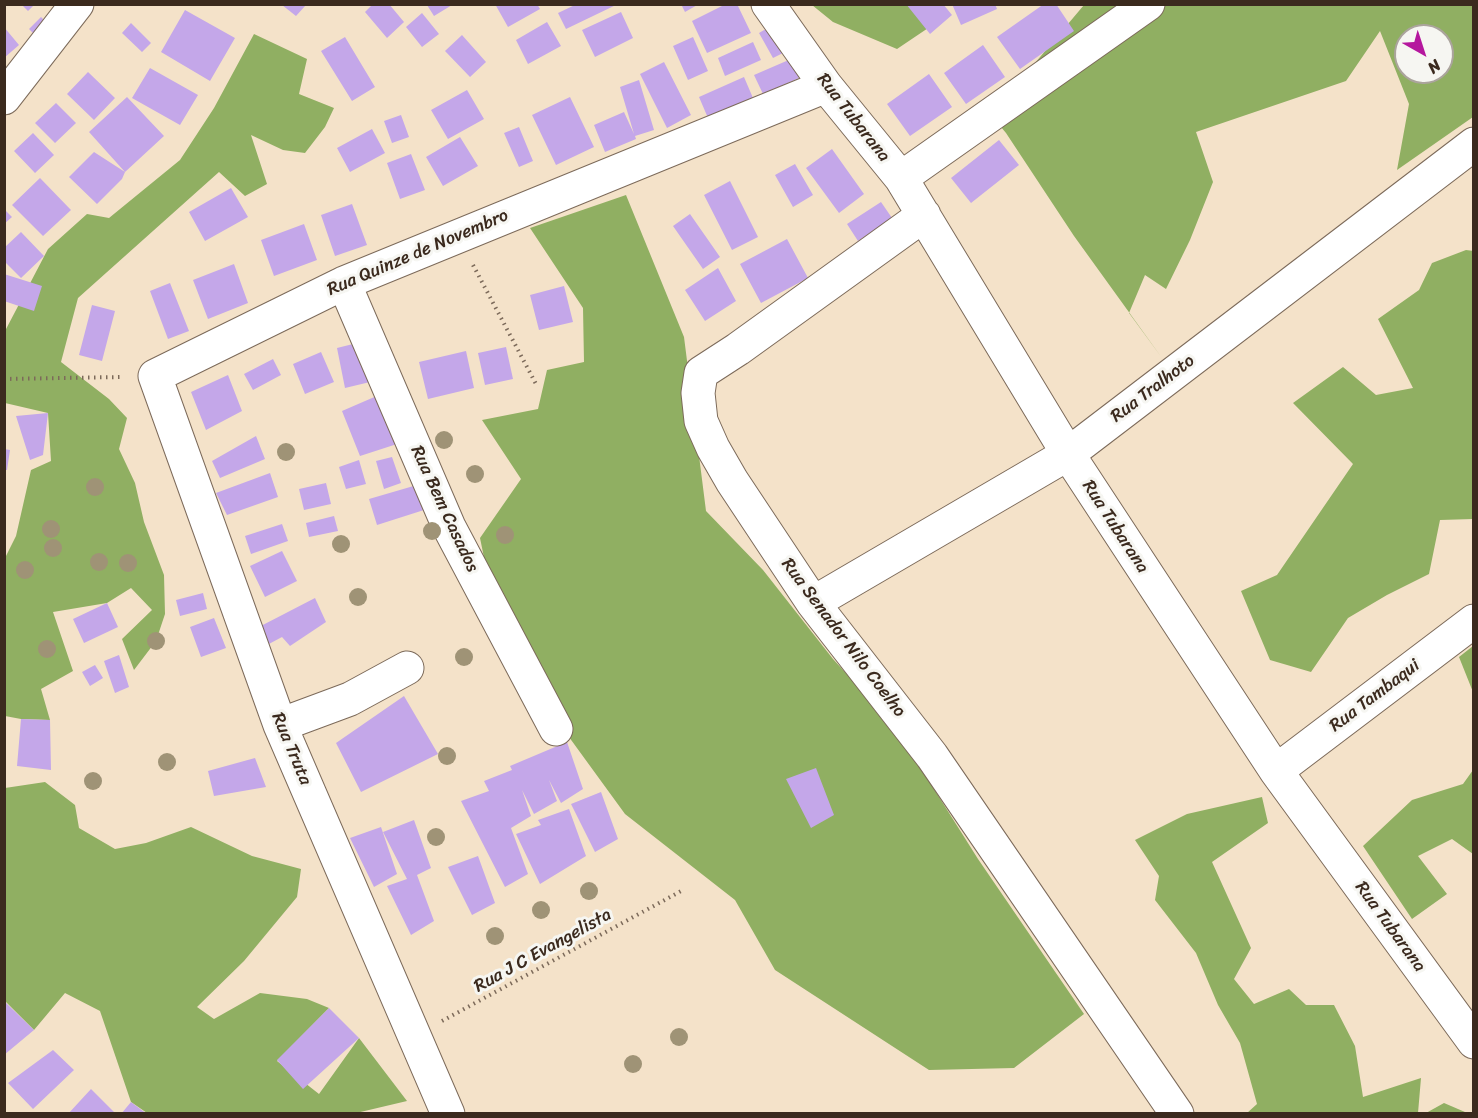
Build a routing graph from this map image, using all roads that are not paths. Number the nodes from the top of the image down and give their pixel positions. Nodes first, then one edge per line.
1 (77, 4) edge
2 (1148, 4) edge
3 (778, 7) edge
4 (826, 86) junction
5 (4, 98) edge
6 (1473, 144) edge
7 (900, 178) junction
8 (924, 215) junction
9 (344, 283) junction
10 (155, 376) joint
11 (1068, 454) junction
12 (813, 603) junction
13 (1473, 621) edge
14 (407, 668) dead end
15 (280, 725) junction
16 (556, 729) dead end
17 (1276, 771) junction
18 (1473, 1042) edge
19 (448, 1113) edge
20 (1177, 1113) edge

1 - 5 street
2 - 7 street
3 - 4 street, Rua Tubarana
4 - 7 street, Rua Tubarana
4 - 9 street, Rua Quinze de Novembro
6 - 11 street, Rua Tralhoto
7 - 8 street, Rua Tubarana
8 - 11 street, Rua Tubarana
8 - 12 street, Rua Senador Nilo Coelho
9 - 10 street, Rua Quinze de Novembro
9 - 16 street, Rua Bem Casados
10 - 15 street, Rua Truta
11 - 12 street, Rua Tralhoto
11 - 17 street, Rua Tubarana
12 - 20 street, Rua Senador Nilo Coelho
13 - 17 street, Rua Tambaqui
14 - 15 street
15 - 19 street, Rua Truta
17 - 18 street, Rua Tubarana

